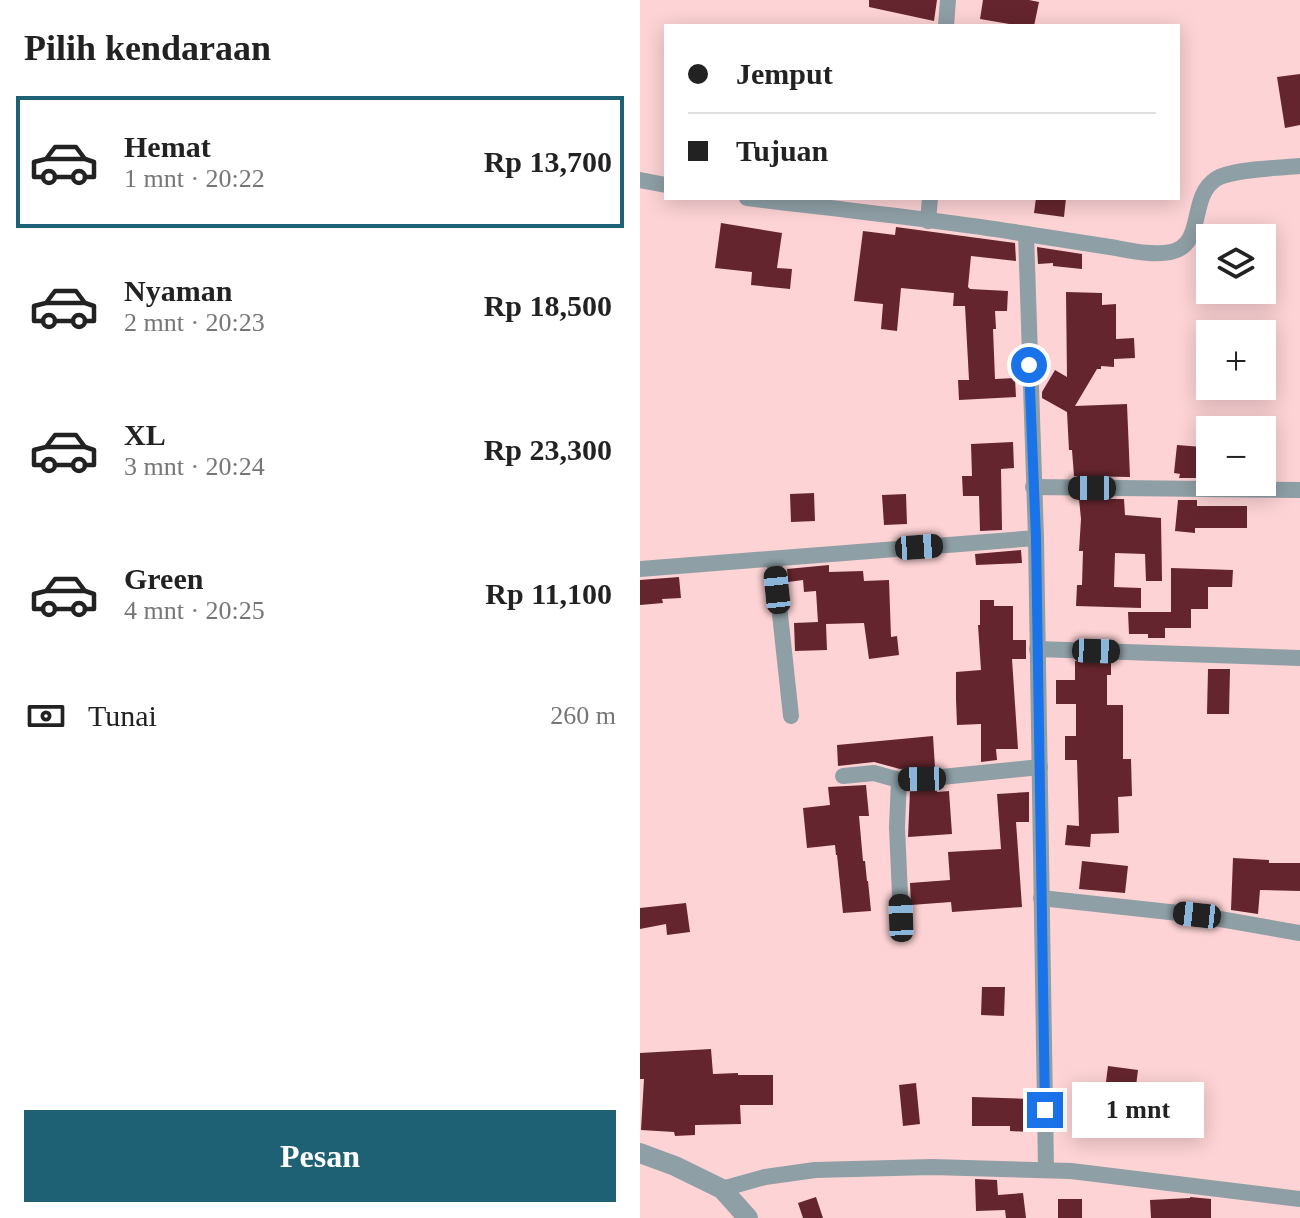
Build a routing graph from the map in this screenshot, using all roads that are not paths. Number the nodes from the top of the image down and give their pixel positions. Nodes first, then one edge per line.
1 (948, 0) edge
2 (946, 24) edge
3 (1300, 166) edge
4 (640, 180) edge
5 (664, 185) edge
6 (763, 200) edge
7 (930, 200) edge
8 (928, 221) junction
9 (1026, 234) junction
10 (1033, 487) junction
11 (1300, 490) edge
12 (1036, 538) junction
13 (774, 559) junction
14 (640, 569) edge
15 (1037, 649) junction
16 (1300, 658) edge
17 (791, 716) dead end
18 (1040, 767) junction
19 (843, 776) dead end
20 (899, 780) junction
21 (1041, 898) junction
22 (901, 918) dead end
23 (1300, 933) edge
24 (640, 1153) edge
25 (1046, 1170) junction
26 (722, 1189) junction
27 (1300, 1199) edge
28 (748, 1218) edge

1 - 2 street
3 - 9 street
4 - 5 street
6 - 8 street
7 - 8 street
8 - 9 street
9 - 10 street
10 - 11 street
10 - 12 street
12 - 13 street
12 - 15 street
13 - 14 street
13 - 17 street
15 - 16 street
15 - 18 street
18 - 20 street
18 - 21 street
19 - 20 street
20 - 22 street
21 - 23 street
21 - 25 street
24 - 26 street
25 - 26 street
25 - 27 street
26 - 28 street

